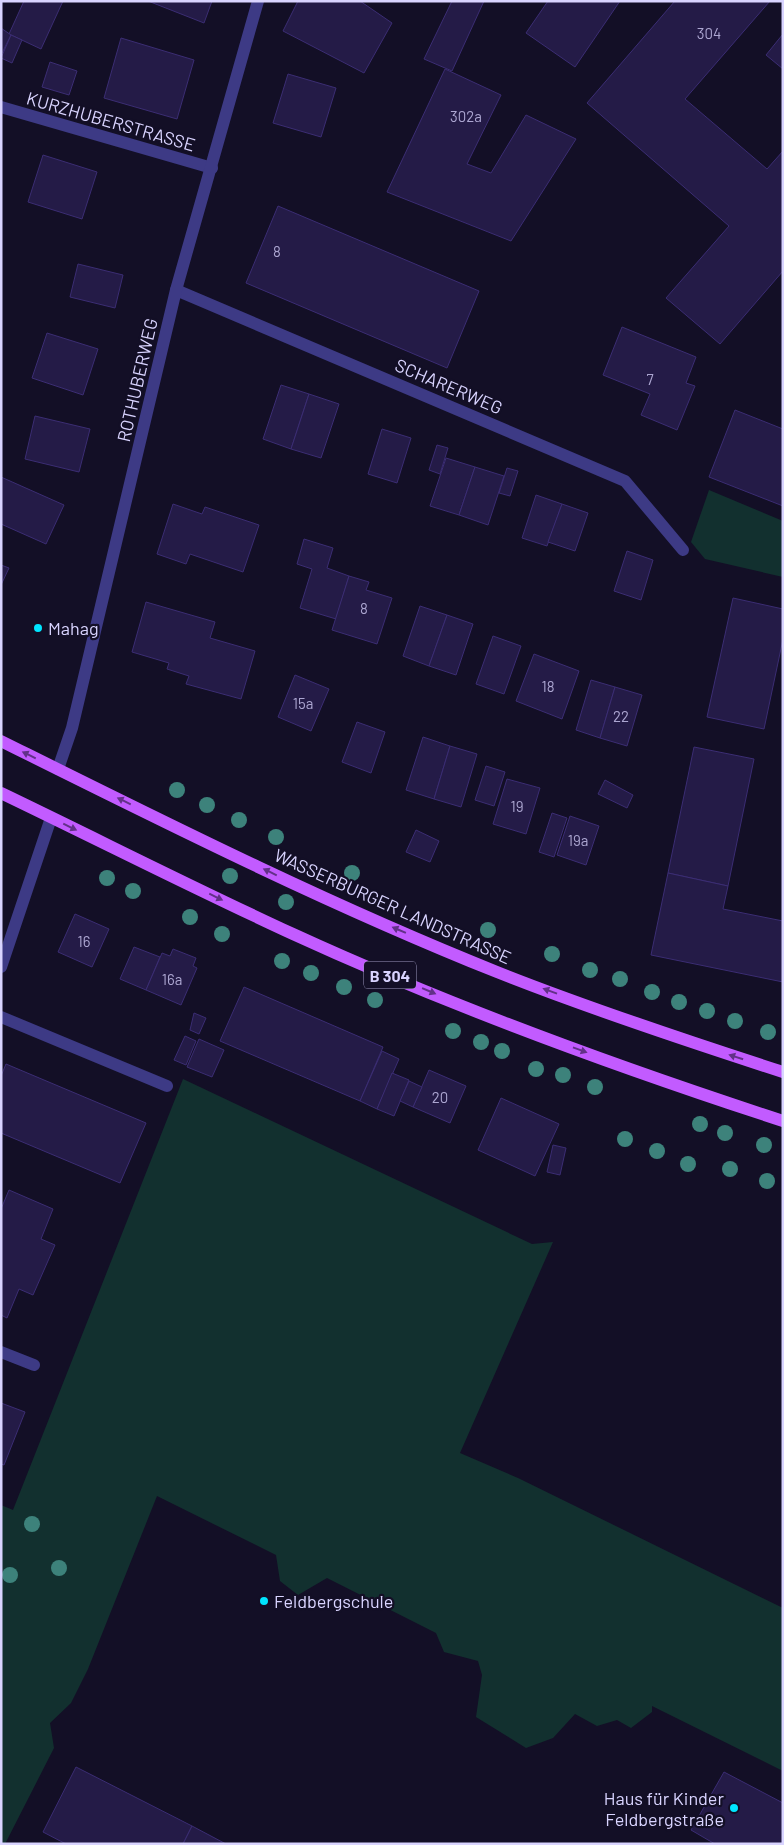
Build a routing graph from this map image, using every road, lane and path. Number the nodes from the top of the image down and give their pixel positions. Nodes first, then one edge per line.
1 (258, 1) edge
2 (1, 107) edge
3 (212, 168) junction
4 (176, 290) junction
5 (683, 550) dead end
6 (1, 741) edge
7 (58, 769) junction
8 (1, 793) edge
9 (51, 818) junction
10 (1, 967) edge
11 (1, 1017) edge
12 (783, 1072) edge
13 (167, 1086) dead end
14 (783, 1121) edge
15 (1, 1352) edge
16 (34, 1365) dead end

1 - 3 street, ROTHUBERWEG
2 - 3 street, KURZHUBERSTRASSE
3 - 4 street, ROTHUBERWEG
4 - 5 street, SCHARERWEG
4 - 7 street, ROTHUBERWEG
7 -> 6 main road, WASSERBURGER LANDSTRASSE / B 304
12 -> 7 main road, WASSERBURGER LANDSTRASSE / B 304
8 - 9 main road, B 304
9 - 10 street
9 -> 14 main road, B 304
11 - 13 street
15 - 16 street

